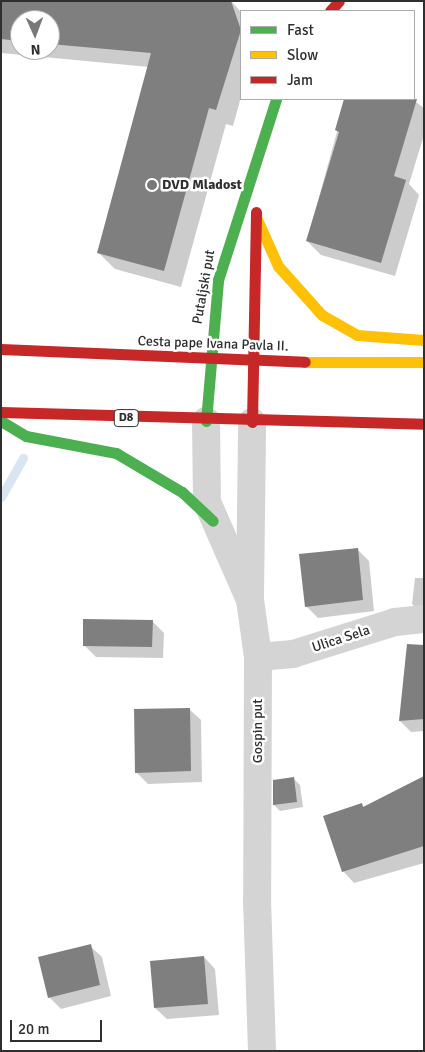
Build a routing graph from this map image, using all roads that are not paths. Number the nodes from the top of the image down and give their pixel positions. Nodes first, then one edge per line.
1 (276, 100) edge
2 (253, 163) junction
3 (256, 217) junction
4 (424, 340) edge
5 (1, 349) edge
6 (209, 359) junction
7 (253, 360) junction
8 (424, 362) edge
9 (1, 412) edge
10 (1, 421) edge
11 (206, 421) junction
12 (252, 422) junction
13 (424, 424) edge
14 (213, 521) junction
15 (250, 600) junction
16 (424, 619) edge
17 (258, 657) junction
18 (262, 1051) edge

1 - 2 main road, Putaljski put
2 - 3 main road, Putaljski put
2 - 6 main road, Putaljski put
3 - 4 main road
3 - 7 main road, Putaljski put
5 - 6 main road, Cesta pape Ivana Pavla II.
6 - 7 main road, Cesta pape Ivana Pavla II.
6 - 11 main road, Putaljski put
7 - 8 main road, Cesta pape Ivana Pavla II.
7 - 12 main road, Putaljski put
9 - 11 main road, D8
10 - 14 main road
11 - 12 main road, D8
11 - 14 street, Gospin put
12 - 13 main road, D8
12 - 15 street
14 - 15 street, Gospin put
15 - 17 street, Gospin put
16 - 17 street, Ulica Sela
17 - 18 street, Gospin put

